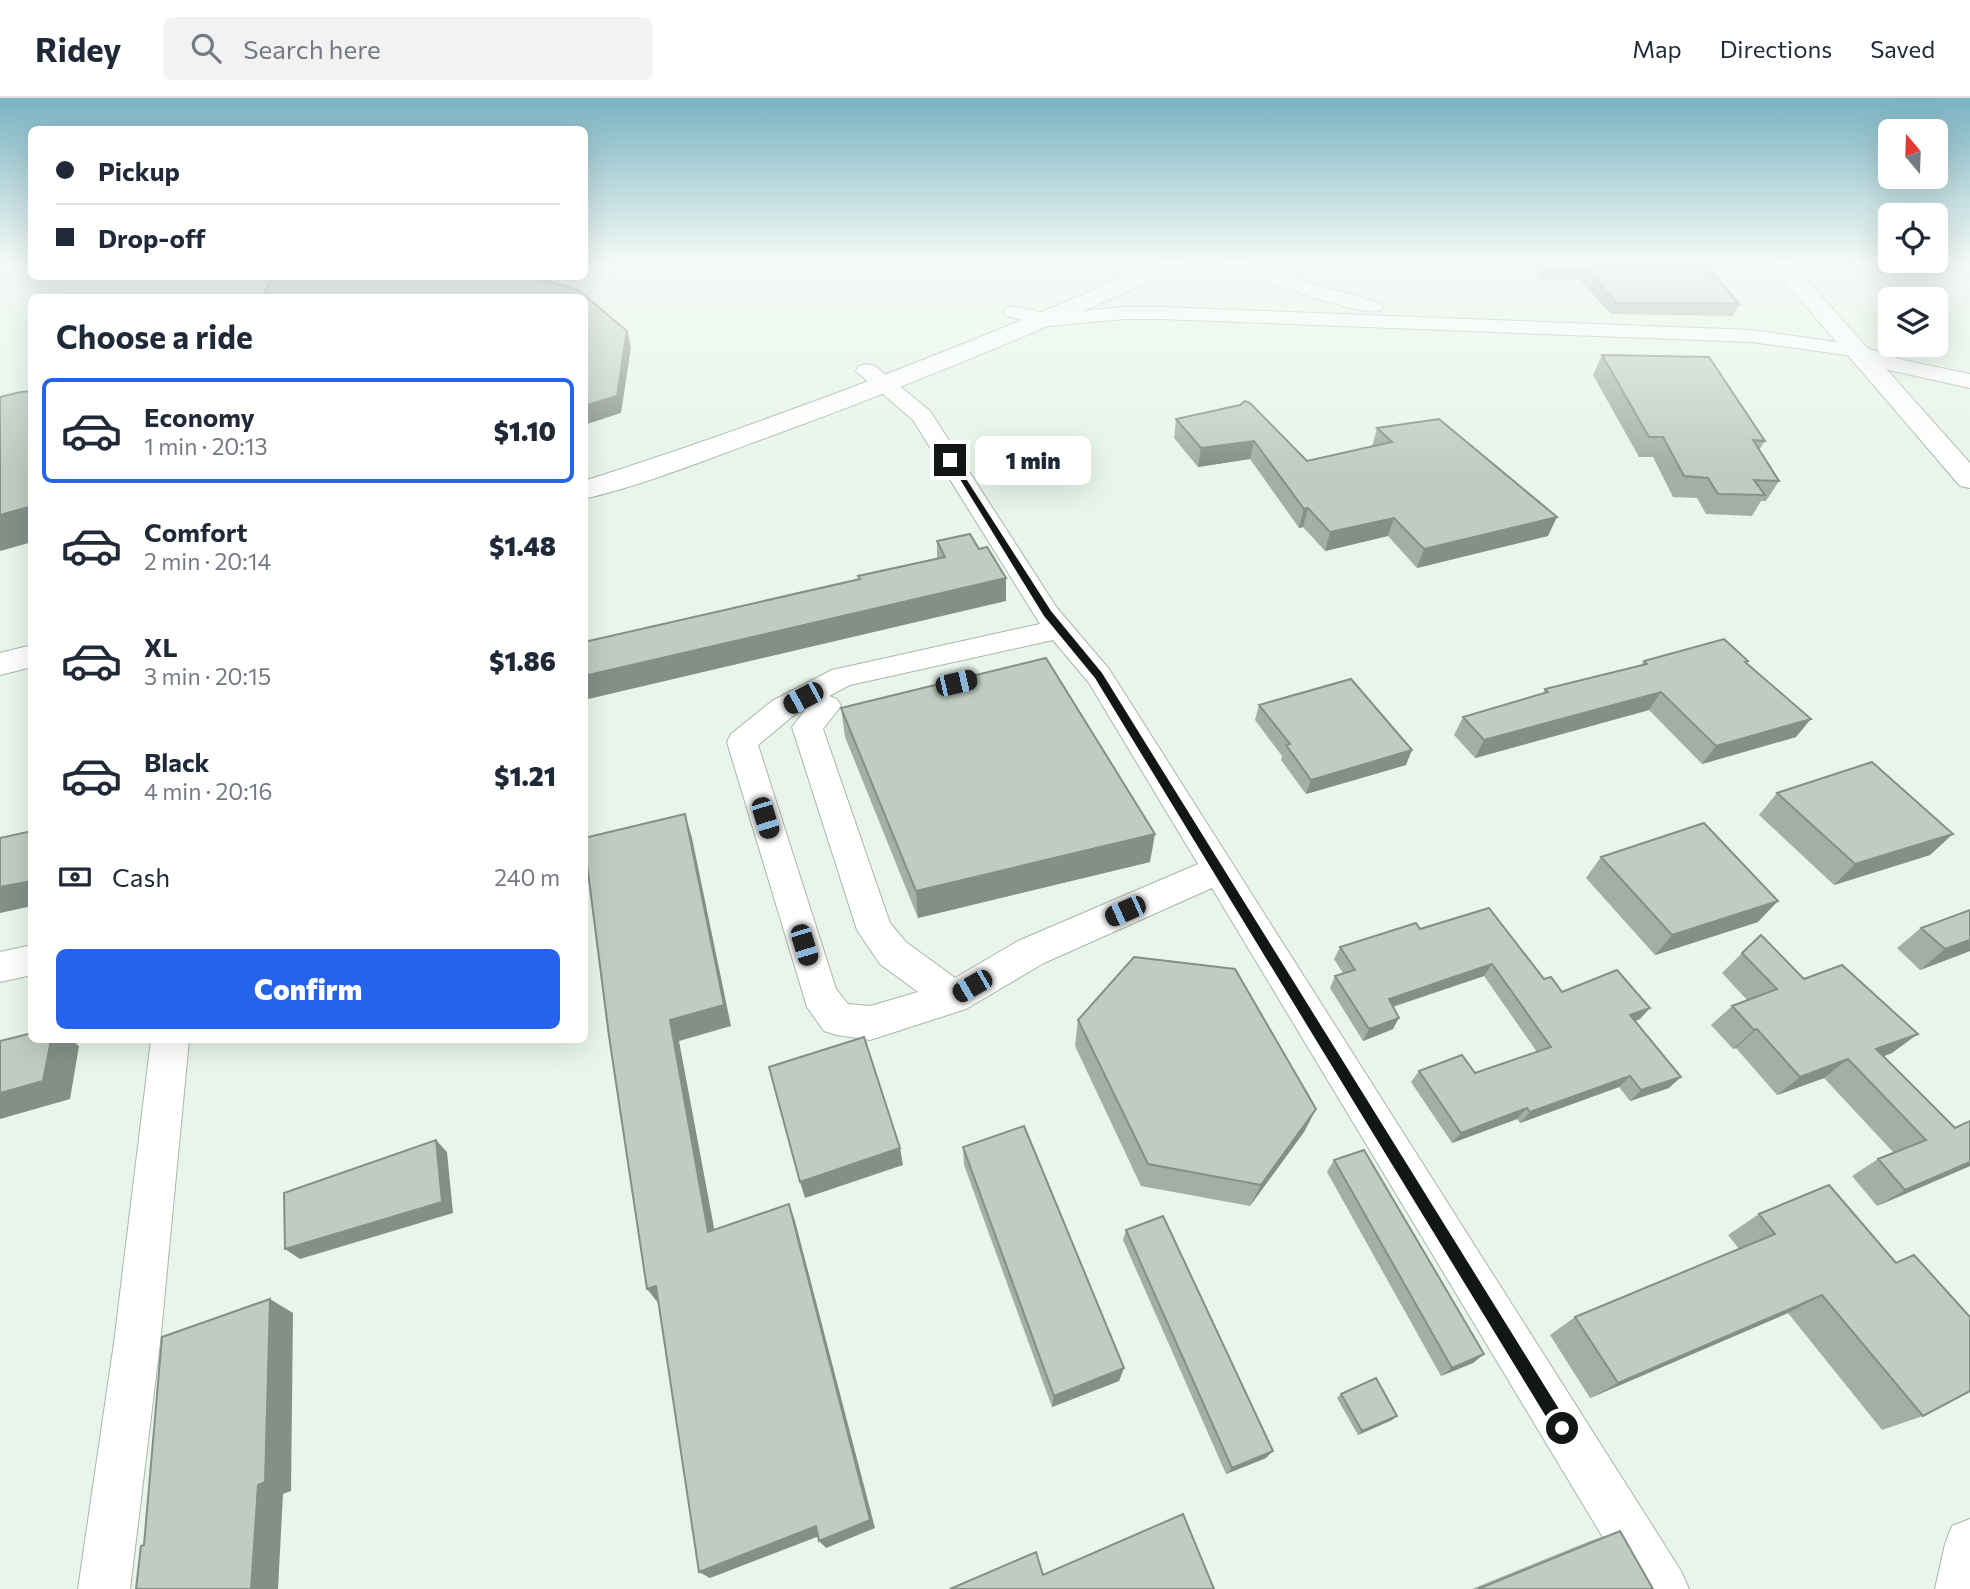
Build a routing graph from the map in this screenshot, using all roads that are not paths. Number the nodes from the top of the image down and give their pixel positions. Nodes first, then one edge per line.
1 (974, 331) edge
2 (1016, 331) edge
3 (1623, 331) edge
4 (1840, 331) edge
5 (1864, 331) edge
6 (1858, 351) junction
7 (1897, 365) junction
8 (875, 377) junction
9 (1970, 381) edge
10 (1970, 447) edge
11 (588, 471) edge
12 (1970, 480) edge
13 (588, 490) edge
14 (28, 633) edge
15 (0, 640) edge
16 (1066, 649) junction
17 (28, 657) edge
18 (0, 664) edge
19 (783, 708) junction
20 (1219, 870) junction
21 (28, 961) edge
22 (0, 967) edge
23 (953, 998) junction
24 (170, 1043) edge
25 (1970, 1544) edge
26 (104, 1589) edge
27 (1663, 1589) edge
28 (1961, 1589) edge

1 - 8 highway
2 - 8 highway
3 - 6 street
4 - 6 highway
5 - 7 highway
6 - 7 street
6 - 12 highway
7 - 9 street
7 - 10 highway
8 - 11 highway
8 - 13 highway
8 - 16 street
14 - 15 highway
16 - 19 street
16 - 20 street
17 - 18 highway
19 - 23 street
19 - 23 street
20 - 23 street
20 - 27 street
21 - 22 street
24 - 26 street
25 - 28 street

